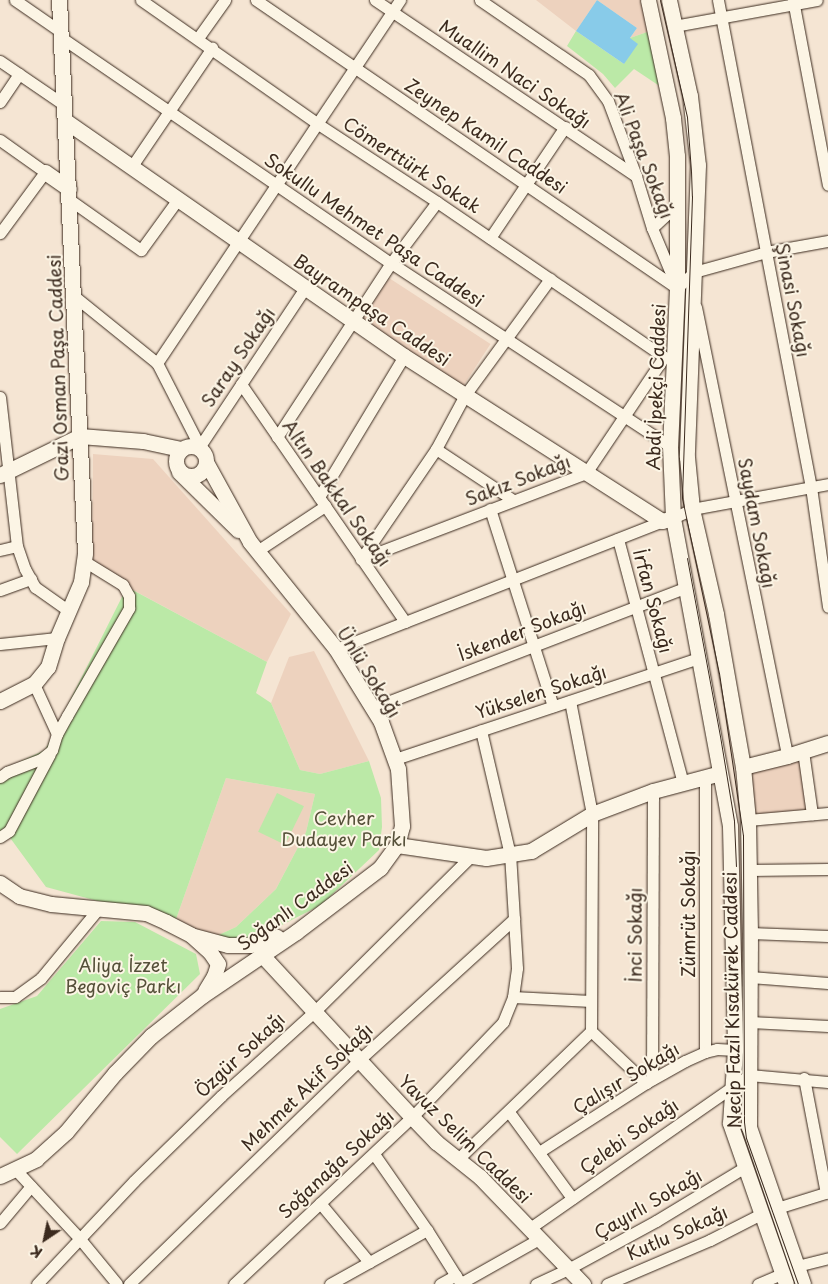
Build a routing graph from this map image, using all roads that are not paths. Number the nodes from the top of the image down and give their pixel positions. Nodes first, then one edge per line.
1 (15, 0) edge
2 (59, 0) edge
3 (142, 0) edge
4 (224, 0) edge
5 (256, 0) edge
6 (375, 0) edge
7 (400, 0) edge
8 (480, 0) edge
9 (648, 0) edge
10 (669, 0) edge
11 (718, 0) edge
12 (817, 0) edge
13 (793, 2) edge
14 (392, 12) junction
15 (721, 18) junction
16 (674, 26) junction
17 (62, 35) junction
18 (198, 38) junction
19 (212, 48) junction
20 (0, 62) edge
21 (356, 67) junction
22 (19, 74) junction
23 (0, 102) edge
24 (66, 106) junction
25 (170, 110) junction
26 (66, 122) junction
27 (318, 124) junction
28 (565, 127) junction
29 (0, 140) edge
30 (132, 166) junction
31 (45, 172) junction
32 (636, 176) junction
33 (526, 184) junction
34 (276, 185) junction
35 (828, 185) edge
36 (70, 194) junction
37 (178, 200) junction
38 (438, 202) junction
39 (678, 205) junction
40 (652, 228) junction
41 (0, 233) edge
42 (490, 238) junction
43 (239, 241) junction
44 (828, 241) edge
45 (766, 252) junction
46 (391, 263) junction
47 (694, 272) junction
48 (550, 279) junction
49 (305, 288) junction
50 (677, 288) junction
51 (74, 296) junction
52 (694, 296) junction
53 (355, 322) junction
54 (505, 339) junction
55 (404, 356) junction
56 (664, 357) joint
57 (157, 363) junction
58 (240, 384) junction
59 (465, 395) junction
60 (0, 397) edge
61 (625, 416) junction
62 (80, 436) junction
63 (277, 437) junction
64 (670, 446) junction
65 (436, 449) junction
66 (202, 452) junction
67 (179, 461) junction
68 (586, 472) junction
69 (4, 473) edge
70 (828, 484) edge
71 (811, 487) junction
72 (513, 500) junction
73 (322, 502) junction
74 (736, 502) junction
75 (490, 509) junction
76 (692, 509) junction
77 (667, 520) junction
78 (618, 539) junction
79 (17, 546) junction
80 (253, 546) junction
81 (0, 550) edge
82 (361, 558) junction
83 (84, 561) junction
84 (31, 579) junction
85 (513, 580) junction
86 (685, 588) junction
87 (0, 590) edge
88 (636, 605) junction
89 (828, 607) edge
90 (69, 610) junction
91 (405, 622) junction
92 (57, 638) junction
93 (0, 644) edge
94 (534, 645) junction
95 (336, 649) junction
96 (699, 658) junction
97 (654, 673) junction
98 (34, 684) junction
99 (0, 701) edge
100 (570, 701) junction
101 (553, 706) junction
102 (372, 708) junction
103 (481, 730) junction
104 (58, 734) junction
105 (828, 743) edge
106 (52, 750) junction
107 (803, 751) junction
108 (788, 756) junction
109 (395, 759) junction
110 (743, 767) junction
111 (712, 774) junction
112 (0, 777) edge
113 (683, 783) junction
114 (653, 791) junction
115 (828, 813) edge
116 (592, 814) junction
117 (812, 814) junction
118 (748, 820) junction
119 (0, 837) edge
120 (397, 845) junction
121 (510, 855) junction
122 (472, 856) junction
123 (828, 868) edge
124 (749, 870) junction
125 (0, 884) edge
126 (98, 909) junction
127 (514, 919) junction
128 (296, 932) junction
129 (750, 933) junction
130 (191, 935) junction
131 (828, 936) edge
132 (260, 954) junction
133 (750, 977) junction
134 (828, 983) edge
135 (203, 995) junction
136 (0, 997) edge
137 (513, 997) junction
138 (591, 1001) junction
139 (314, 1012) junction
140 (750, 1022) junction
141 (828, 1026) edge
142 (591, 1032) junction
143 (735, 1050) junction
144 (705, 1052) junction
145 (358, 1060) junction
146 (749, 1075) junction
147 (804, 1078) junction
148 (649, 1081) junction
149 (828, 1082) edge
150 (734, 1084) junction
151 (509, 1112) junction
152 (412, 1117) junction
153 (539, 1152) junction
154 (374, 1154) junction
155 (458, 1160) junction
156 (745, 1167) junction
157 (15, 1169) junction
158 (0, 1176) edge
159 (31, 1186) junction
160 (827, 1192) edge
161 (572, 1198) junction
162 (320, 1203) junction
163 (777, 1208) junction
164 (761, 1214) junction
165 (0, 1223) edge
166 (427, 1230) junction
167 (534, 1234) junction
168 (80, 1239) junction
169 (828, 1258) edge
170 (369, 1262) junction
171 (568, 1269) junction
172 (789, 1274) edge
173 (459, 1281) edge
174 (37, 1284) edge
175 (117, 1284) edge
176 (129, 1284) edge
177 (234, 1284) edge
178 (330, 1284) edge
179 (440, 1284) edge
180 (536, 1284) edge
181 (583, 1284) edge
182 (606, 1284) edge
183 (758, 1284) edge
184 (803, 1284) edge

1 - 17 street, Sokullu Mehmet Paşa Caddesi
2 - 17 street, Gazi Osman Paşa Caddesi
3 - 18 street, Cömerttürk Sokak
4 - 18 street
5 - 21 street, Zeynep Kamil Caddesi
6 - 14 street, Muallim Naci Sokağı
7 - 14 street
8 - 32 street, Ali Paşa Sokağı
9 - 39 street, Abdi İpekçi Caddesi
10 - 16 street, Abdi İpekçi Caddesi
11 - 15 street, Şinasi Sokağı
12 - 13 street
13 - 15 street
13 - 35 street
14 - 21 street
14 - 28 street, Muallim Naci Sokağı
15 - 16 street
15 - 45 street, Şinasi Sokağı
16 - 47 street, Abdi İpekçi Caddesi
17 - 24 street, Gazi Osman Paşa Caddesi
17 - 25 street, Sokullu Mehmet Paşa Caddesi
18 - 19 street, Cömerttürk Sokak
19 - 25 street
19 - 27 street, Cömerttürk Sokak
20 - 22 street
21 - 27 street
21 - 33 street, Zeynep Kamil Caddesi
22 - 23 street
22 - 24 street
24 - 26 street, Gazi Osman Paşa Caddesi
25 - 30 street
25 - 34 street, Sokullu Mehmet Paşa Caddesi
26 - 30 street, Bayrampaşa Caddesi
26 - 36 street, Gazi Osman Paşa Caddesi
27 - 34 street
27 - 38 street, Cömerttürk Sokak
28 - 32 street, Muallim Naci Sokağı
28 - 33 street
29 - 31 street
30 - 37 street, Bayrampaşa Caddesi
31 - 36 street
31 - 41 street
32 - 40 street, Ali Paşa Sokağı
33 - 42 street
33 - 50 street, Zeynep Kamil Caddesi
34 - 43 street
34 - 46 street, Sokullu Mehmet Paşa Caddesi
36 - 37 street
36 - 51 street, Gazi Osman Paşa Caddesi
37 - 43 street, Bayrampaşa Caddesi
38 - 42 street, Cömerttürk Sokak
38 - 46 street
39 - 40 street
39 - 50 street, Abdi İpekçi Caddesi
40 - 50 street, Ali Paşa Sokağı
42 - 48 street, Cömerttürk Sokak
43 - 49 street, Bayrampaşa Caddesi
43 - 57 street
44 - 45 street
45 - 47 street
45 - 71 street, Şinasi Sokağı
46 - 53 street
46 - 54 street, Sokullu Mehmet Paşa Caddesi
47 - 50 street
47 - 52 street, Abdi İpekçi Caddesi
48 - 54 street
48 - 56 street, Cömerttürk Sokak
49 - 53 street, Bayrampaşa Caddesi
49 - 58 street, Saray Sokağı
50 - 64 street, Abdi İpekçi Caddesi
51 - 57 street
51 - 62 street, Gazi Osman Paşa Caddesi
52 - 74 street, Saydam Sokağı
52 - 76 street, Abdi İpekçi Caddesi
53 - 55 street, Bayrampaşa Caddesi
53 - 63 street
54 - 59 street
54 - 61 street, Sokullu Mehmet Paşa Caddesi
55 - 59 street, Bayrampaşa Caddesi
55 - 73 street
56 - 61 street, Sakız Sokağı
57 - 66 street
58 - 63 street, Altın Bakkal Sokağı
58 - 66 street, Saray Sokağı
59 - 65 street
59 - 68 street, Bayrampaşa Caddesi
60 - 69 street
61 - 64 street, Sokullu Mehmet Paşa Caddesi
61 - 68 street, Sakız Sokağı
62 - 67 street
62 - 69 street
62 - 83 street, Gazi Osman Paşa Caddesi
63 - 73 street, Altın Bakkal Sokağı
64 - 77 street, Abdi İpekçi Caddesi
65 - 72 street
65 - 82 street
66 - 67 street
66 - 67 street
66 - 80 street
67 - 80 street
68 - 72 street, Sakız Sokağı
68 - 77 street, Bayrampaşa Caddesi
69 - 79 street
70 - 71 street
71 - 74 street
71 - 89 street, Şinasi Sokağı
72 - 75 street, Sakız Sokağı
73 - 80 street
73 - 82 street, Altın Bakkal Sokağı
74 - 76 street
74 - 108 street, Saydam Sokağı
75 - 82 street, Sakız Sokağı
75 - 85 street
76 - 77 street
76 - 110 street, Abdi İpekçi Caddesi
77 - 78 street
77 - 86 street, Abdi İpekçi Caddesi
78 - 85 street
78 - 88 street, İrfan Sokağı
79 - 81 street
79 - 84 street
80 - 95 street, Ünlü Sokağı
82 - 91 street, Altın Bakkal Sokağı
83 - 90 street, Gazi Osman Paşa Caddesi
83 - 104 street
84 - 87 street
84 - 90 street
85 - 91 street
85 - 94 street
86 - 88 street, İskender Sokağı
86 - 96 street, Abdi İpekçi Caddesi
88 - 94 street, İskender Sokağı
88 - 97 street, İrfan Sokağı
90 - 92 street, Gazi Osman Paşa Caddesi
91 - 95 street
92 - 93 street
92 - 98 street, Gazi Osman Paşa Caddesi
94 - 101 street
94 - 102 street, İskender Sokağı
95 - 102 street, Ünlü Sokağı
96 - 97 street, Yükselen Sokağı
96 - 111 street, Abdi İpekçi Caddesi
97 - 100 street, Yükselen Sokağı
97 - 113 street, İrfan Sokağı
98 - 99 street, Gazi Osman Paşa Caddesi
98 - 104 street
100 - 101 street, Yükselen Sokağı
100 - 116 street
101 - 103 street, Yükselen Sokağı
102 - 109 street, Ünlü Sokağı
103 - 109 street, Yükselen Sokağı
103 - 121 street, Soğanağa Sokağı
104 - 106 street
105 - 107 street
106 - 112 street
106 - 119 street
107 - 108 street
107 - 117 street
108 - 110 street
109 - 120 street, Ünlü Sokağı
110 - 118 street, Necip Fazıl Kısakürek Caddesi
111 - 113 street
111 - 143 street, Necip Fazıl Kısakürek Caddesi
111 - 144 street, Zümrüt Sokağı
113 - 114 street
114 - 116 street
114 - 148 street, İnci Sokağı
115 - 117 street
116 - 121 street
116 - 138 street
117 - 118 street
118 - 124 street, Necip Fazıl Kısakürek Caddesi
120 - 122 street
120 - 128 street, Soğanlı Caddesi
121 - 122 street
121 - 127 street, Soğanağa Sokağı
122 - 139 street, Özgür Sokağı
123 - 124 street
124 - 129 street, Necip Fazıl Kısakürek Caddesi
125 - 126 street
126 - 130 street
126 - 136 street
127 - 137 street, Soğanağa Sokağı
127 - 145 street, Mehmet Akif Sokağı
128 - 130 street
128 - 132 street, Soğanlı Caddesi
129 - 131 street
129 - 133 street, Necip Fazıl Kısakürek Caddesi
130 - 135 street
132 - 135 street, Soğanlı Caddesi
132 - 139 street, Yavuz Selim Caddesi
133 - 134 street
133 - 140 street, Necip Fazıl Kısakürek Caddesi
135 - 157 street, Soğanlı Caddesi
137 - 138 street
137 - 152 street, Soğanağa Sokağı
138 - 142 street
139 - 145 street, Yavuz Selim Caddesi
139 - 168 street, Özgür Sokağı
140 - 141 street
140 - 146 street, Necip Fazıl Kısakürek Caddesi
142 - 148 street
142 - 151 street
143 - 144 street, Çalışır Sokağı
143 - 150 street, Necip Fazıl Kısakürek Caddesi
144 - 148 street, Çalışır Sokağı
145 - 152 street, Yavuz Selim Caddesi
145 - 176 street, Mehmet Akif Sokağı
146 - 147 street
146 - 150 street, Çelebi Sokağı
146 - 163 street, Necip Fazıl Kısakürek Caddesi
147 - 149 street
147 - 160 street
148 - 153 street, Çalışır Sokağı
150 - 156 street, Necip Fazıl Kısakürek Caddesi
150 - 161 street, Çelebi Sokağı
151 - 153 street
151 - 155 street
152 - 154 street, Soğanağa Sokağı
152 - 155 street, Yavuz Selim Caddesi
153 - 161 street
154 - 162 street, Soğanağa Sokağı
154 - 166 street
155 - 167 street, Yavuz Selim Caddesi
156 - 164 street, Necip Fazıl Kısakürek Caddesi
156 - 171 street, Çayırlı Sokağı
157 - 158 street, Soğanlı Caddesi
157 - 159 street
159 - 165 street
159 - 168 street
160 - 163 street
161 - 167 street, Çelebi Sokağı
162 - 170 street
162 - 177 street, Soğanağa Sokağı
163 - 172 street, Necip Fazıl Kısakürek Caddesi
164 - 172 street, Necip Fazıl Kısakürek Caddesi
164 - 182 street, Kutlu Sokağı
166 - 170 street
166 - 173 street
167 - 171 street, Yavuz Selim Caddesi
167 - 173 street, Çelebi Sokağı
168 - 174 street, Özgür Sokağı
168 - 175 street
169 - 172 street
170 - 178 street
171 - 180 street, Çayırlı Sokağı
171 - 181 street, Yavuz Selim Caddesi
172 - 183 street
172 - 184 street, Necip Fazıl Kısakürek Caddesi
173 - 179 street, Çelebi Sokağı

